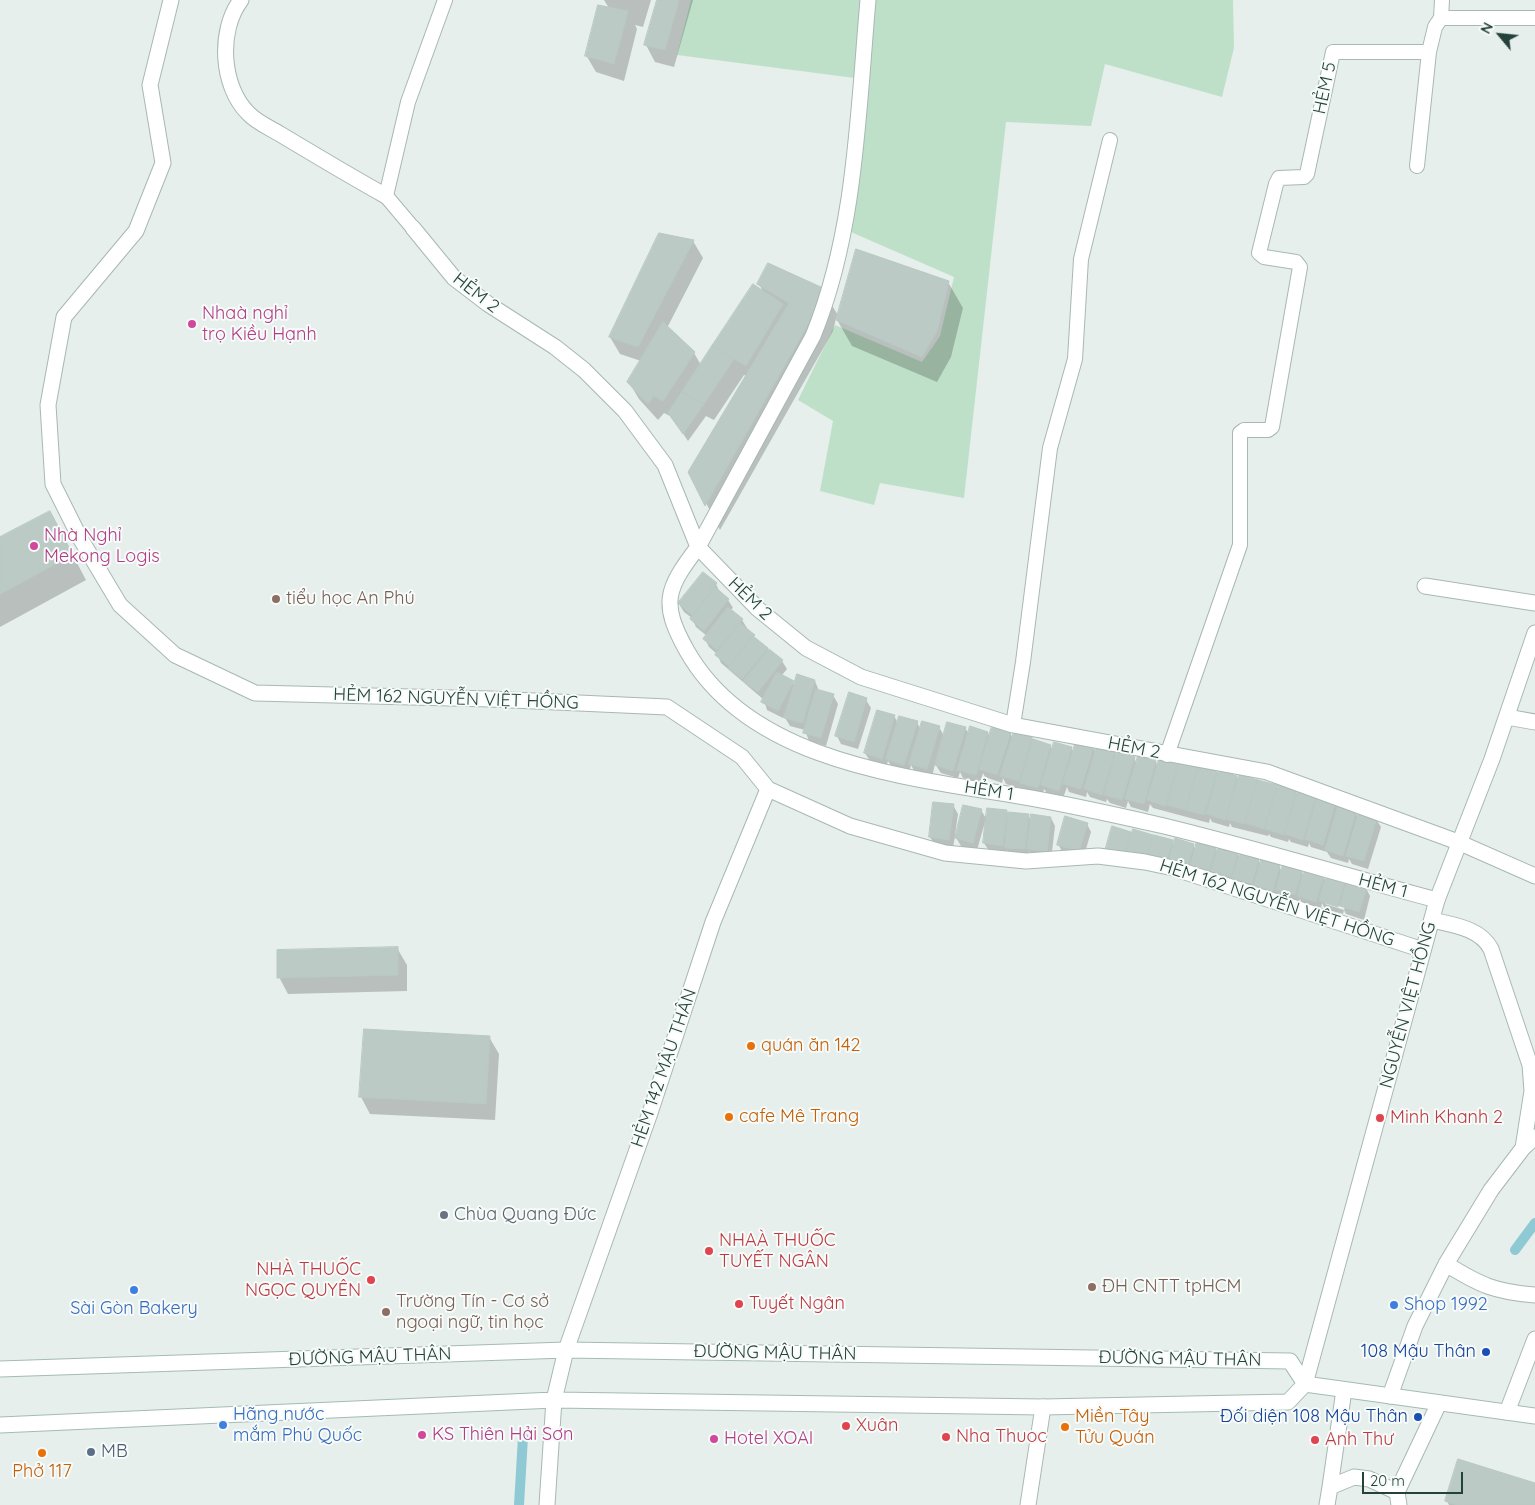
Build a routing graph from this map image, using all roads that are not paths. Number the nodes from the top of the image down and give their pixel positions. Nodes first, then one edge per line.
1 (171, 0) edge
2 (241, 0) edge
3 (445, 0) edge
4 (868, 0) edge
5 (1442, 0) edge
6 (1441, 18) junction
7 (1535, 18) edge
8 (1429, 52) junction
9 (1110, 140) dead end
10 (1417, 166) dead end
11 (386, 196) junction
12 (413, 228) joint
13 (698, 547) junction
14 (1425, 586) dead end
15 (1535, 603) edge
16 (1535, 633) edge
17 (1507, 716) junction
18 (1535, 722) edge
19 (1013, 725) junction
20 (1167, 755) junction
21 (768, 789) junction
22 (1458, 842) junction
23 (1535, 876) edge
24 (1437, 900) junction
25 (1432, 920) junction
26 (1423, 950) junction
27 (1535, 1137) edge
28 (1523, 1148) junction
29 (1446, 1264) junction
30 (1535, 1295) edge
31 (1535, 1339) edge
32 (566, 1350) junction
33 (0, 1369) edge
34 (1305, 1384) junction
35 (1344, 1390) junction
36 (1390, 1396) junction
37 (554, 1400) junction
38 (1439, 1403) junction
39 (1043, 1407) junction
40 (1507, 1412) junction
41 (1535, 1416) edge
42 (0, 1425) edge
43 (1330, 1487) junction
44 (1398, 1499) edge
45 (547, 1505) edge
46 (1028, 1505) edge
47 (1327, 1505) edge

1 - 21 street, HẺM 162 NGUYỄN VIỆT HỒNG
2 - 11 street
3 - 11 lane
4 - 13 street, HẺM 1
5 - 6 lane
6 - 7 lane
6 - 8 lane
8 - 10 lane
8 - 20 lane, HẺM 5
9 - 19 lane
11 - 12 lane, HẺM 2
12 - 13 street, HẺM 2
13 - 19 street, HẺM 2
13 - 24 street, HẺM 1
14 - 15 street
16 - 17 street, NGUYỄN VIỆT HỒNG
17 - 18 street
17 - 22 street, NGUYỄN VIỆT HỒNG
19 - 20 street, HẺM 2
20 - 22 street, HẺM 2
21 - 26 street, HẺM 162 NGUYỄN VIỆT HỒNG
21 - 32 street, HẺM 142 MẬU THÂN
22 - 23 street, HẺM 2
22 - 24 street, NGUYỄN VIỆT HỒNG
24 - 25 street, NGUYỄN VIỆT HỒNG
25 - 26 street, NGUYỄN VIỆT HỒNG
25 - 28 street
26 - 34 street, NGUYỄN VIỆT HỒNG
27 - 28 street
28 - 29 street
29 - 30 street
29 - 36 street
31 - 40 street
32 - 33 street, ĐƯỜNG MẬU THÂN
32 - 34 street, ĐƯỜNG MẬU THÂN
32 - 37 street, HẺM 142 MẬU THÂN
34 - 35 street
34 - 39 street
35 - 36 street
35 - 43 street
36 - 38 street
37 - 39 street
37 - 42 street
37 - 45 street, HẺM 142 MẬU THÂN
38 - 40 street
38 - 44 street
39 - 46 street
40 - 41 street
43 - 44 street
43 - 47 street

